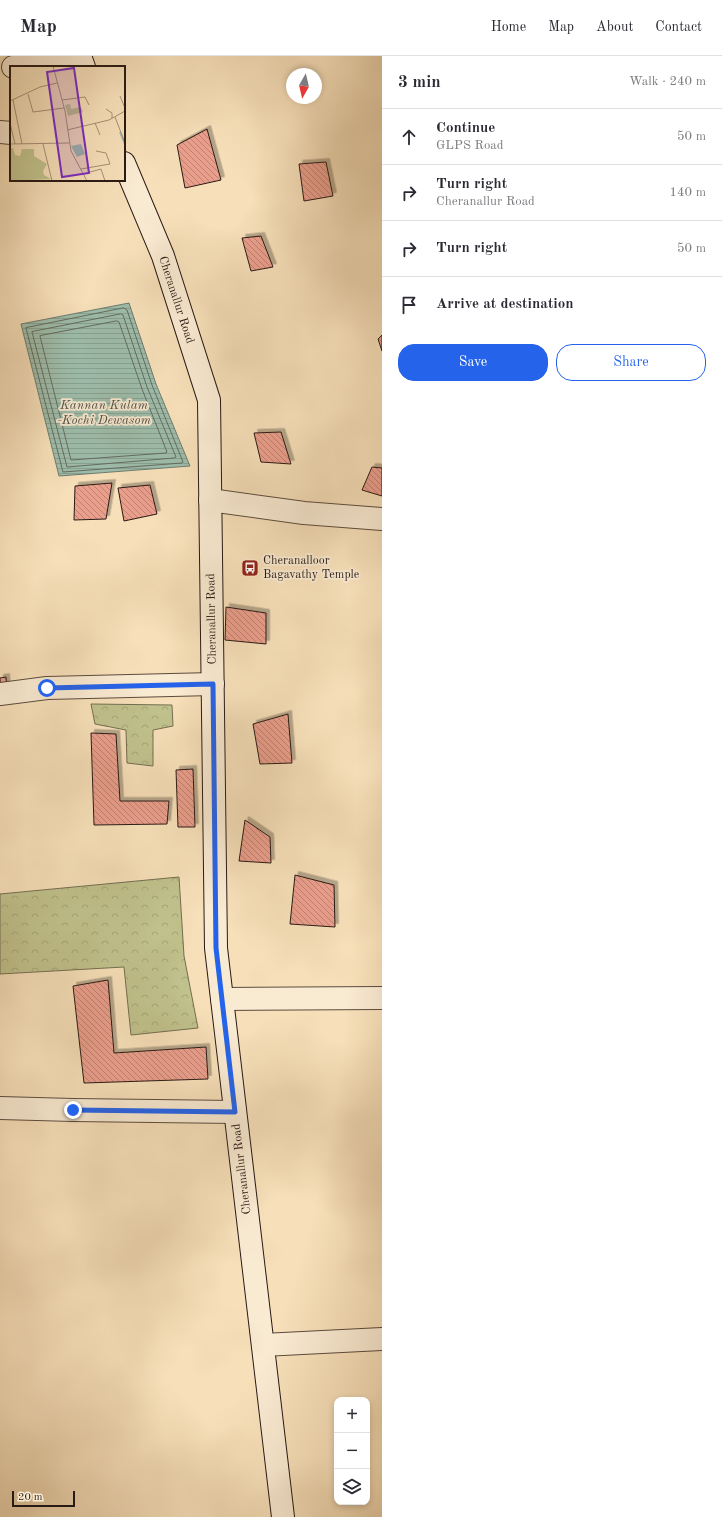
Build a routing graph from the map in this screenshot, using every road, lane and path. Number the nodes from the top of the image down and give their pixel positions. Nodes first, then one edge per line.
1 (82, 61) edge
2 (24, 66) edge
3 (10, 67) edge
4 (0, 68) edge
5 (0, 132) edge
6 (10, 133) edge
7 (125, 165) edge
8 (210, 500) junction
9 (382, 519) edge
10 (213, 684) junction
11 (0, 694) edge
12 (382, 998) edge
13 (222, 999) junction
14 (0, 1108) edge
15 (235, 1112) junction
16 (382, 1339) edge
17 (263, 1345) junction
18 (283, 1517) edge

1 - 2 main road
3 - 4 main road
5 - 6 main road
7 - 8 main road, Cheranallur Road
8 - 9 main road
8 - 10 main road, Cheranallur Road
10 - 11 main road
10 - 13 main road, Cheranallur Road
12 - 13 main road
13 - 15 main road, Cheranallur Road
14 - 15 main road
15 - 17 main road, Cheranallur Road
16 - 17 main road
17 - 18 main road, Cheranallur Road

